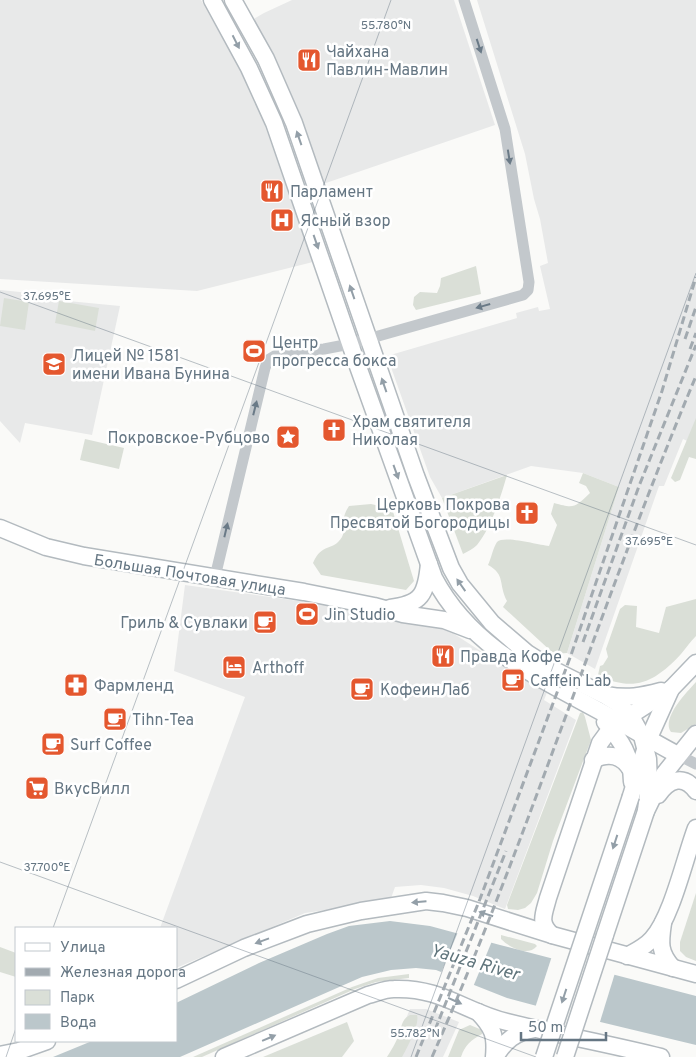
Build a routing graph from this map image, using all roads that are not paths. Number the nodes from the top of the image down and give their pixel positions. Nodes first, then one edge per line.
1 (212, 0) edge
2 (233, 0) edge
3 (464, 0) edge
4 (368, 338) junction
5 (350, 344) junction
6 (0, 528) edge
7 (429, 562) junction
8 (215, 578) junction
9 (452, 607) junction
10 (384, 609) junction
11 (492, 623) junction
12 (478, 635) junction
13 (696, 664) edge
14 (671, 689) junction
15 (604, 695) junction
16 (587, 704) junction
17 (621, 722) junction
18 (696, 733) edge
19 (645, 741) junction
20 (600, 743) junction
21 (678, 755) junction
22 (593, 760) junction
23 (696, 764) edge
24 (631, 770) junction
25 (696, 791) edge
26 (630, 796) junction
27 (646, 811) junction
28 (696, 827) edge
29 (548, 898) junction
30 (506, 921) junction
31 (664, 921) junction
32 (552, 935) junction
33 (627, 956) junction
34 (673, 968) junction
35 (696, 974) edge
36 (178, 979) edge
37 (478, 1012) junction
38 (537, 1029) junction
39 (584, 1039) junction
40 (43, 1042) edge
41 (0, 1055) edge
42 (648, 1056) edge
43 (224, 1057) edge
44 (494, 1057) edge
45 (544, 1057) edge
46 (565, 1057) edge
47 (602, 1057) edge

1 -> 5 main road
4 -> 2 main road
3 -> 4 street
4 - 5 street
11 -> 4 main road
5 -> 7 main road
8 -> 5 street
6 - 8 main road, Большая Почтовая улица
7 - 9 main road
7 - 10 main road
8 - 10 main road, Большая Почтовая улица
9 - 10 main road, Большая Почтовая улица
9 - 11 main road, Большая Почтовая улица
9 - 12 main road
10 - 12 main road, Большая Почтовая улица
11 - 15 main road
12 - 16 main road
13 - 14 main road
14 - 15 main road
14 - 17 main road
14 - 19 main road
15 - 17 main road
16 - 17 main road
16 - 20 main road
17 - 19 main road
17 - 20 main road
17 - 24 main road
18 - 19 main road
18 - 21 main road
19 - 21 main road
19 - 26 main road
19 - 27 main road
20 - 22 main road
21 - 23 street
21 - 27 main road
22 - 24 main road
22 - 29 main road
24 - 26 main road
25 - 27 main road
26 -> 45 main road, bridge
27 - 46 main road, bridge
28 - 31 main road
29 - 30 main road
29 - 32 main road
30 - 32 main road
30 -> 36 main road
31 - 33 main road
31 - 34 main road
32 - 33 main road
33 - 34 main road
34 - 35 main road
37 - 38 main road
43 -> 37 main road
37 - 44 main road
38 - 39 main road
38 - 44 main road
39 - 42 main road
39 - 47 main road
40 - 41 main road

